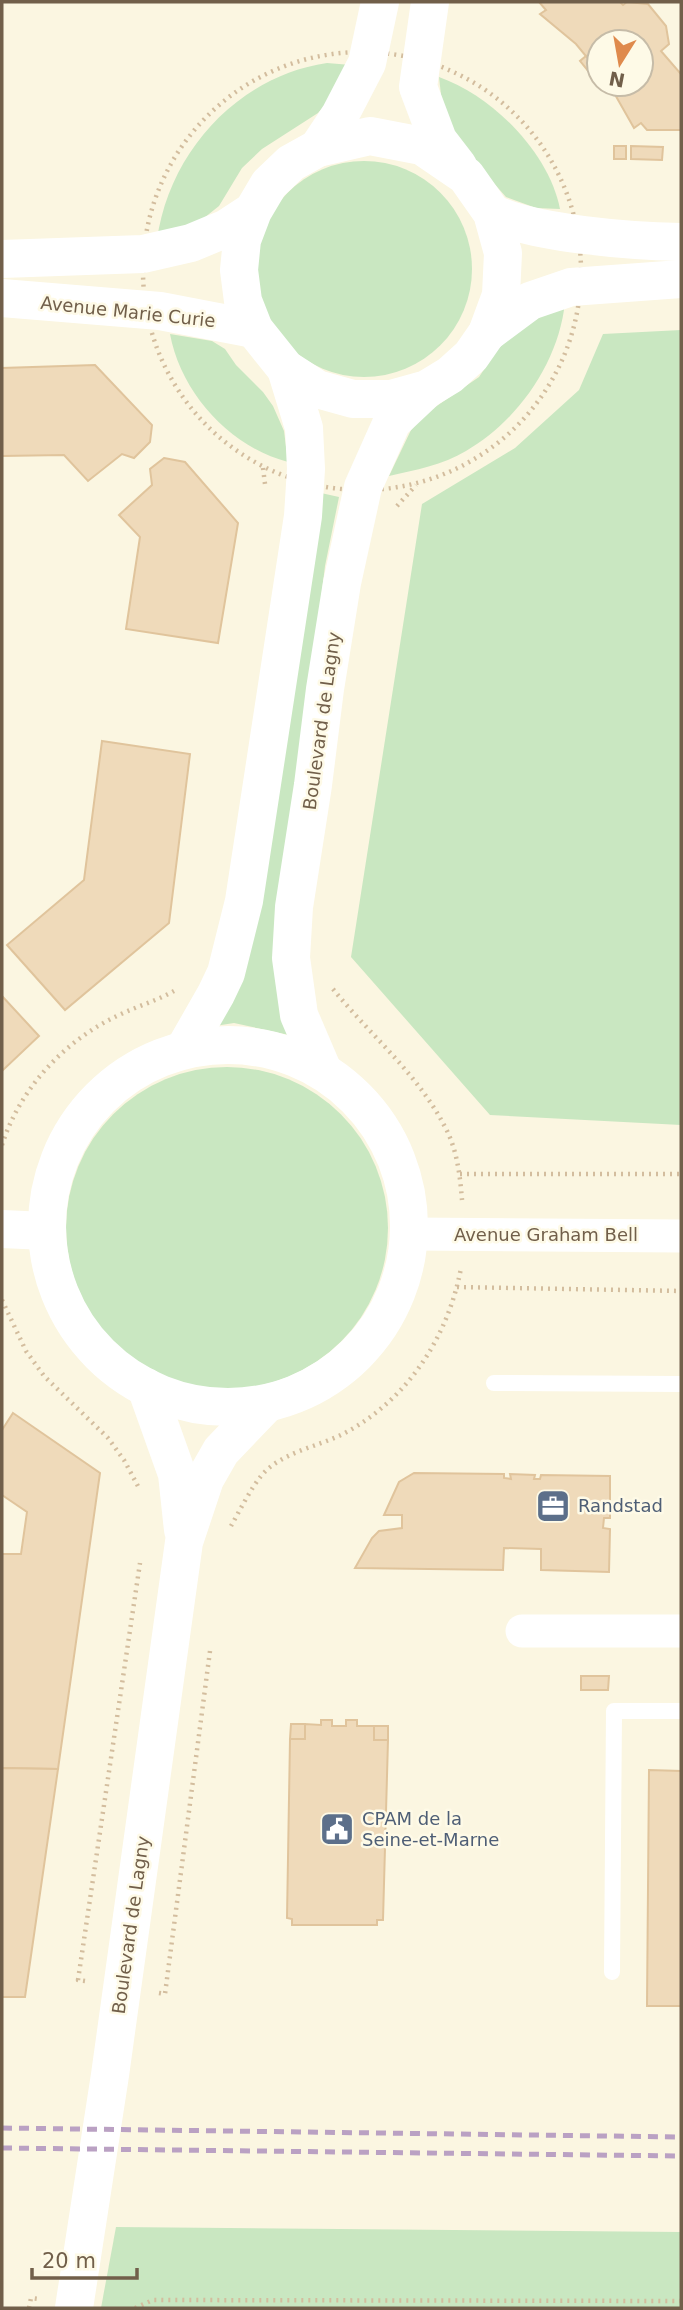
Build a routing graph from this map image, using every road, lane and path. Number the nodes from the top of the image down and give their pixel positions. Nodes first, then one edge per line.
1 (380, 2) edge
2 (430, 2) edge
3 (370, 52) junction
4 (420, 60) junction
5 (318, 148) junction
6 (466, 176) junction
7 (253, 211) junction
8 (492, 213) junction
9 (578, 233) junction
10 (681, 242) edge
11 (144, 254) junction
12 (2, 259) edge
13 (681, 279) edge
14 (582, 285) junction
15 (2, 298) edge
16 (149, 311) junction
17 (254, 329) junction
18 (487, 333) junction
19 (286, 369) junction
20 (427, 388) junction
21 (305, 480) junction
22 (363, 488) junction
23 (294, 983) junction
24 (184, 985) dead end
25 (184, 1050) junction
26 (323, 1071) junction
27 (2, 1145) edge
28 (460, 1174) junction
29 (681, 1174) edge
30 (2, 1230) edge
31 (46, 1231) junction
32 (410, 1234) junction
33 (465, 1235) junction
34 (681, 1236) edge
35 (457, 1287) junction
36 (681, 1291) edge
37 (2, 1300) edge
38 (494, 1383) dead end
39 (681, 1384) edge
40 (146, 1387) junction
41 (266, 1404) junction
42 (144, 1497) dead end
43 (228, 1531) dead end
44 (184, 1542) junction
45 (141, 1560) dead end
46 (522, 1631) dead end
47 (681, 1631) edge
48 (211, 1644) dead end
49 (681, 1711) edge
50 (612, 1972) dead end
51 (92, 1982) dead end
52 (154, 1992) dead end
53 (681, 2301) edge
54 (74, 2308) edge
55 (135, 2308) edge

1 - 3 main road
2 - 4 main road
3 - 4 path
3 - 5 main road
3 - 11 path
4 - 6 main road
4 - 9 path
5 - 6 main road
5 - 7 main road
6 - 8 main road
7 - 11 main road
7 - 17 main road
8 - 9 main road
8 - 18 main road
9 - 10 main road
9 - 14 path
11 - 12 main road
11 - 16 path
13 - 14 main road
14 - 18 main road
14 - 22 path
15 - 16 main road, Avenue Marie Curie
16 - 17 main road, Avenue Marie Curie
16 - 21 path
17 - 19 main road
18 - 20 main road
19 - 20 main road
19 - 21 main road
20 - 22 main road, Boulevard de Lagny
21 - 22 path
21 - 25 main road
22 - 23 main road, Boulevard de Lagny
23 - 26 main road, Boulevard de Lagny
23 - 28 path
24 - 27 path
25 - 26 main road
25 - 31 main road
26 - 32 main road
28 - 29 path
28 - 33 path
30 - 31 main road
31 - 40 main road
32 - 33 street, Avenue Graham Bell
32 - 41 main road
33 - 34 street, Avenue Graham Bell
33 - 35 path
35 - 36 path
35 - 43 path
37 - 42 path
38 - 39 lane
40 - 41 main road
40 - 44 main road, Boulevard de Lagny
41 - 44 main road, Boulevard de Lagny
44 - 54 main road, Boulevard de Lagny
45 - 51 path
46 - 47 street
48 - 52 path
49 - 50 lane
53 - 55 path

